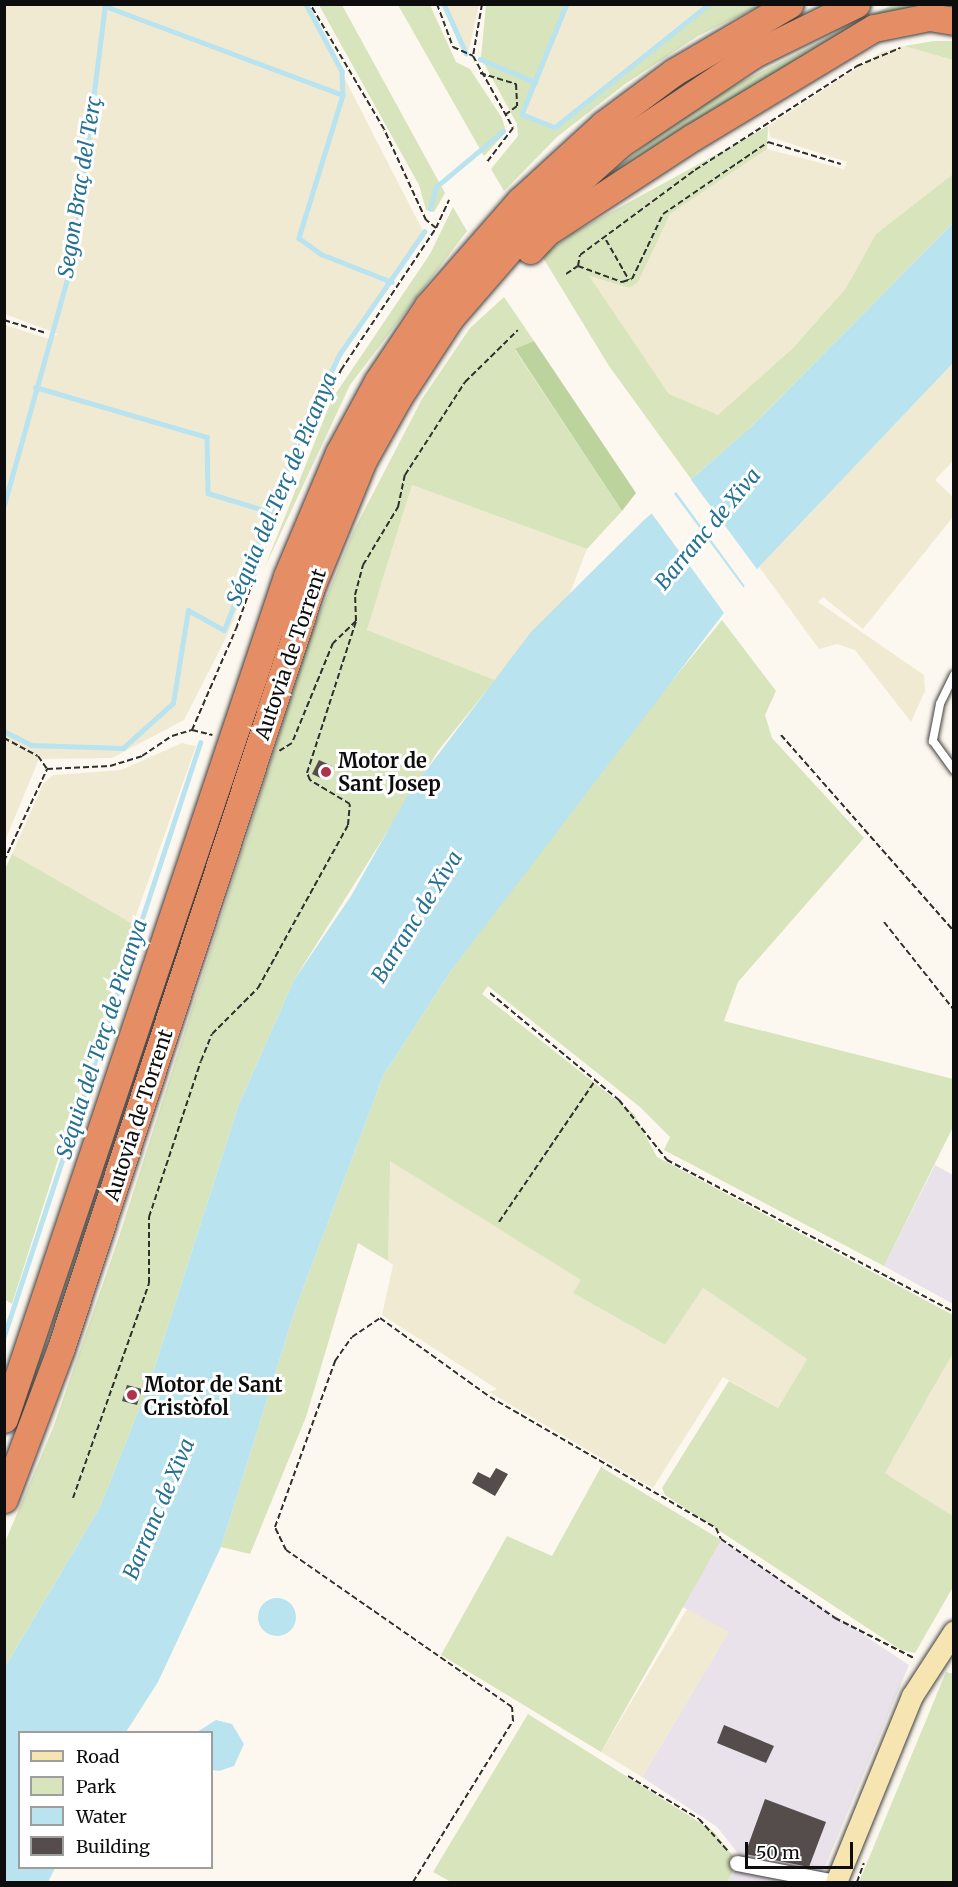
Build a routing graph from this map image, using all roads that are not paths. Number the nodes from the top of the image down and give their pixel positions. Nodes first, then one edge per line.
1 (790, 4) edge
2 (812, 4) edge
3 (856, 4) edge
4 (954, 21) edge
5 (736, 36) junction
6 (312, 585) junction
7 (954, 675) edge
8 (954, 770) edge
9 (4, 1419) edge
10 (4, 1499) edge
11 (954, 1631) edge
12 (737, 1863) road end
13 (836, 1882) edge

1 - 5 highway
2 - 5 highway
3 - 6 highway, Autovia de Torrent
4 - 6 highway
5 - 9 highway, Autovia de Torrent
6 - 10 highway, Autovia de Torrent
7 - 8 lane
11 - 13 street
12 - 13 street

